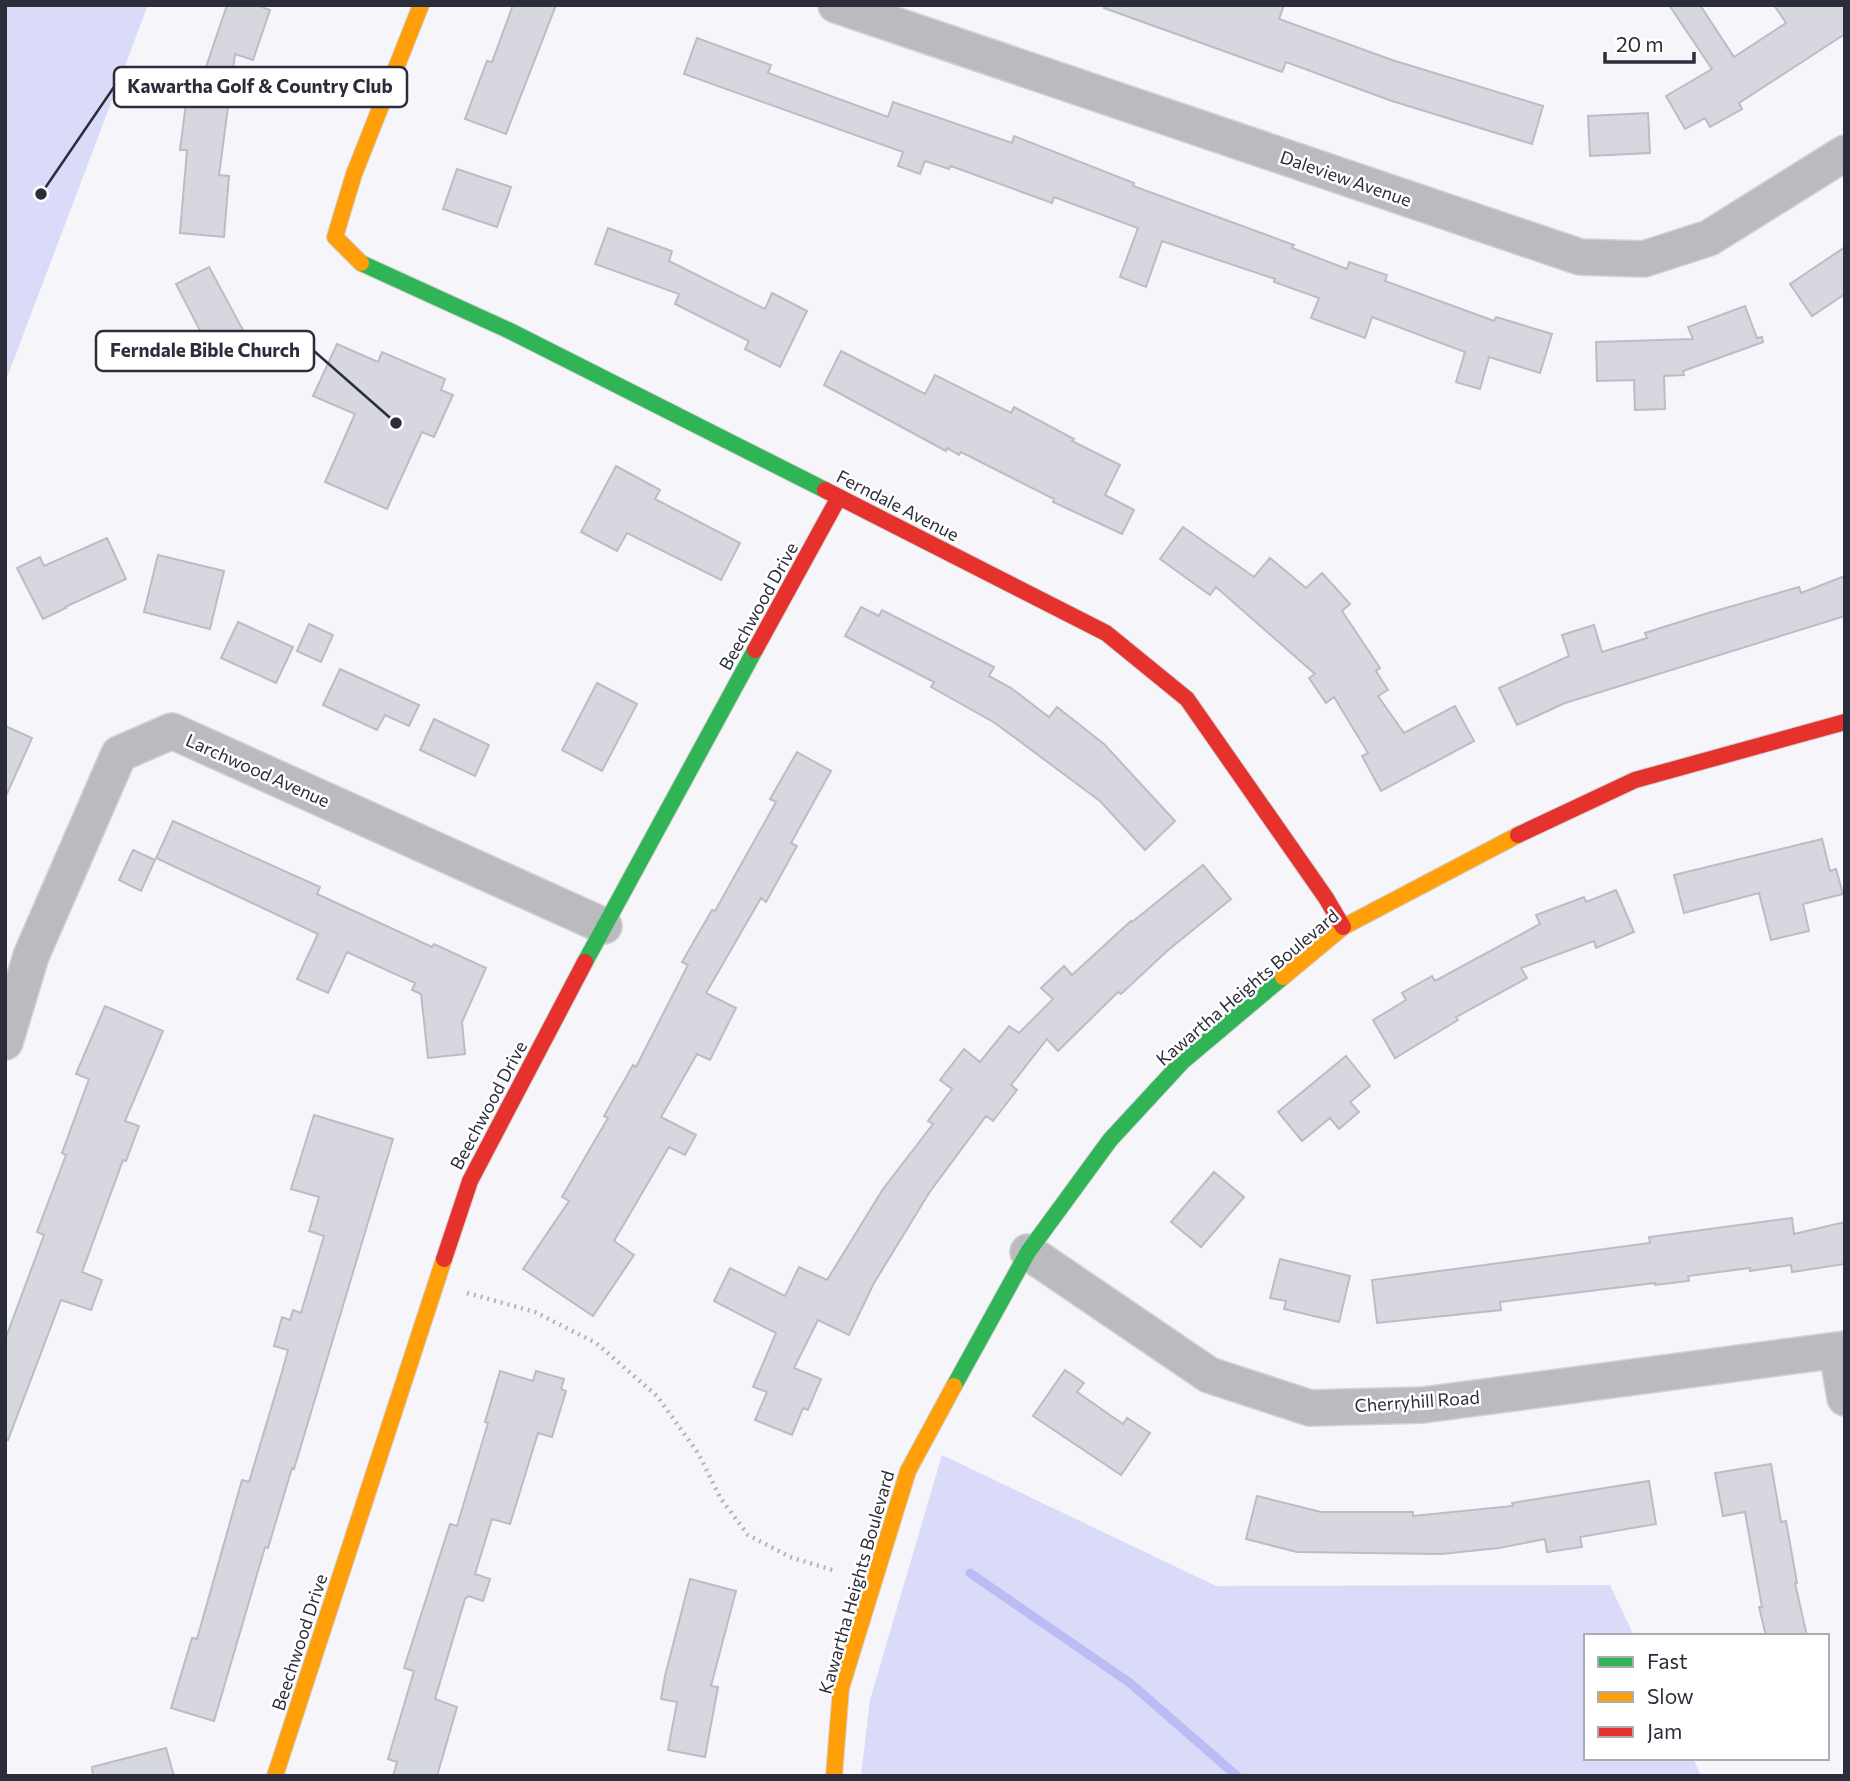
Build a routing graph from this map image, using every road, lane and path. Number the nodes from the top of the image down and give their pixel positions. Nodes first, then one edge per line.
1 (421, 5) edge
2 (836, 5) edge
3 (1845, 153) edge
4 (839, 497) junction
5 (1845, 722) edge
6 (604, 926) junction
7 (1343, 927) junction
8 (5, 1042) edge
9 (1028, 1252) junction
10 (436, 1284) junction
11 (1841, 1350) edge
12 (1845, 1398) edge
13 (836, 1571) dead end
14 (275, 1776) edge
15 (834, 1776) edge

1 - 4 street, Ferndale Avenue
2 - 3 street, Daleview Avenue
4 - 6 street, Beechwood Drive
4 - 7 street, Ferndale Avenue
5 - 7 street, Kawartha Heights Boulevard
6 - 8 street, Larchwood Avenue
6 - 10 street, Beechwood Drive
7 - 9 street, Kawartha Heights Boulevard
9 - 11 street, Cherryhill Road
9 - 15 street, Kawartha Heights Boulevard
10 - 13 path
10 - 14 street, Beechwood Drive
11 - 12 street

